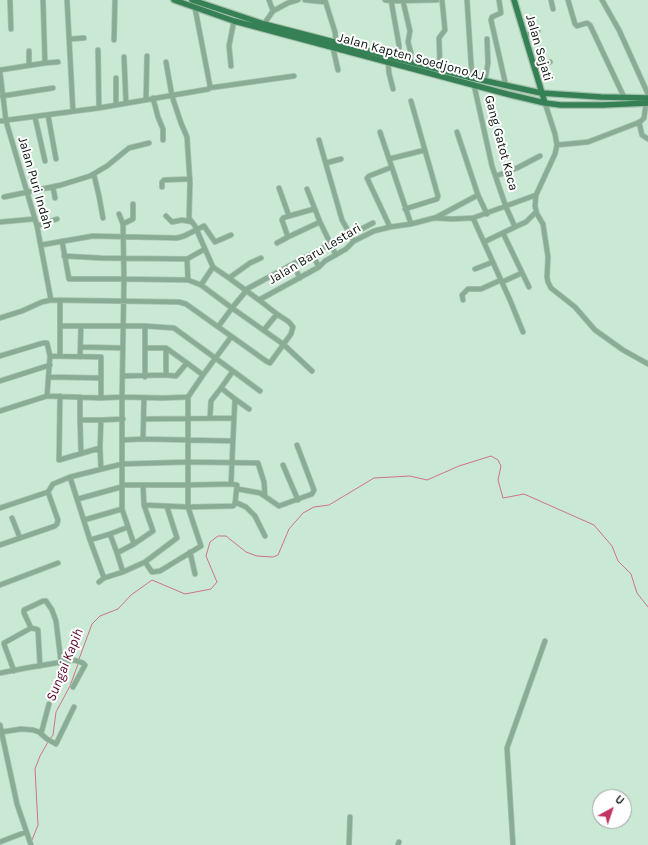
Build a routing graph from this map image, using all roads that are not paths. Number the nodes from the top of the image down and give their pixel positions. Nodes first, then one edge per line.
1 (10, 0) edge
2 (43, 0) edge
3 (67, 0) edge
4 (115, 0) edge
5 (174, 0) edge
6 (192, 0) edge
7 (269, 0) edge
8 (298, 0) edge
9 (305, 0) edge
10 (384, 0) edge
11 (437, 0) edge
12 (442, 0) edge
13 (467, 0) edge
14 (500, 0) edge
15 (514, 0) edge
16 (551, 0) edge
17 (568, 0) edge
18 (602, 0) edge
19 (325, 1) edge
20 (392, 1) edge
21 (403, 1) junction
22 (195, 8) junction
23 (553, 9) dead end
24 (273, 10) junction
25 (234, 21) junction
26 (264, 24) junction
27 (11, 29) dead end
28 (538, 31) dead end
29 (524, 36) junction
30 (84, 38) dead end
31 (70, 39) junction
32 (487, 39) dead end
33 (114, 40) dead end
34 (336, 42) junction
35 (326, 43) junction
36 (333, 48) junction
37 (98, 50) dead end
38 (29, 51) dead end
39 (147, 56) dead end
40 (124, 57) dead end
41 (398, 58) junction
42 (388, 61) junction
43 (410, 61) junction
44 (58, 62) dead end
45 (166, 62) dead end
46 (550, 62) dead end
47 (45, 63) junction
48 (29, 65) junction
49 (231, 66) dead end
50 (440, 69) junction
51 (534, 69) junction
52 (338, 70) dead end
53 (0, 71) edge
54 (294, 76) dead end
55 (116, 78) dead end
56 (472, 78) junction
57 (485, 81) junction
58 (474, 85) junction
59 (506, 86) junction
60 (54, 88) dead end
61 (209, 88) junction
62 (393, 89) dead end
63 (541, 93) junction
64 (648, 94) edge
65 (2, 96) edge
66 (172, 96) junction
67 (624, 97) junction
68 (152, 98) junction
69 (146, 99) junction
70 (411, 101) dead end
71 (647, 102) edge
72 (126, 103) junction
73 (544, 103) junction
74 (116, 104) junction
75 (99, 108) junction
76 (73, 111) junction
77 (48, 115) junction
78 (35, 117) junction
79 (6, 120) junction
80 (0, 122) edge
81 (639, 122) junction
82 (380, 132) dead end
83 (457, 132) dead end
84 (648, 139) edge
85 (163, 140) dead end
86 (319, 140) dead end
87 (149, 143) dead end
88 (557, 145) junction
89 (425, 150) junction
90 (540, 156) dead end
91 (56, 159) dead end
92 (341, 159) dead end
93 (389, 159) junction
94 (44, 161) dead end
95 (326, 163) junction
96 (392, 167) junction
97 (94, 175) junction
98 (496, 176) junction
99 (190, 179) junction
100 (53, 187) junction
101 (162, 187) dead end
102 (279, 188) dead end
103 (307, 189) dead end
104 (26, 192) junction
105 (478, 195) junction
106 (536, 195) junction
107 (4, 196) dead end
108 (55, 198) dead end
109 (133, 204) dead end
110 (506, 207) junction
111 (314, 209) junction
112 (405, 209) junction
113 (536, 212) junction
114 (119, 214) dead end
115 (487, 214) junction
116 (166, 216) dead end
117 (289, 216) junction
118 (103, 218) dead end
119 (434, 218) junction
120 (473, 218) junction
121 (34, 219) junction
122 (57, 219) dead end
123 (0, 222) edge
124 (192, 222) junction
125 (320, 222) junction
126 (373, 223) dead end
127 (123, 224) junction
128 (411, 224) junction
129 (37, 226) junction
130 (390, 227) junction
131 (515, 227) junction
132 (196, 230) junction
133 (503, 233) junction
134 (231, 235) dead end
135 (350, 235) junction
136 (124, 237) junction
137 (288, 237) junction
138 (62, 241) junction
139 (354, 241) junction
140 (484, 242) junction
141 (277, 244) dead end
142 (330, 244) junction
143 (41, 245) junction
144 (205, 249) junction
145 (312, 254) junction
146 (336, 255) junction
147 (64, 256) junction
148 (124, 258) junction
149 (261, 258) dead end
150 (187, 259) junction
151 (493, 262) junction
152 (293, 264) junction
153 (213, 267) junction
154 (319, 267) junction
155 (475, 269) dead end
156 (522, 273) junction
157 (228, 278) junction
158 (300, 278) junction
159 (124, 280) junction
160 (188, 280) junction
161 (502, 281) junction
162 (201, 285) junction
163 (529, 287) dead end
164 (245, 291) junction
165 (51, 300) junction
166 (60, 300) junction
167 (259, 300) junction
168 (463, 300) dead end
169 (124, 302) junction
170 (232, 308) junction
171 (277, 314) junction
172 (0, 318) edge
173 (60, 326) junction
174 (81, 326) junction
175 (124, 326) junction
176 (145, 326) junction
177 (218, 327) junction
178 (264, 330) junction
179 (523, 332) dead end
180 (231, 337) junction
181 (283, 344) junction
182 (81, 347) junction
183 (101, 347) junction
184 (123, 348) junction
185 (145, 348) junction
186 (166, 348) junction
187 (0, 356) edge
188 (50, 356) junction
189 (60, 356) junction
190 (80, 357) junction
191 (101, 357) junction
192 (216, 358) junction
193 (187, 363) junction
194 (648, 364) edge
195 (50, 365) junction
196 (233, 371) junction
197 (312, 371) dead end
198 (166, 375) junction
199 (203, 375) junction
200 (124, 376) junction
201 (50, 377) junction
202 (145, 377) junction
203 (101, 378) junction
204 (0, 381) edge
205 (221, 388) junction
206 (260, 391) dead end
207 (47, 396) junction
208 (60, 396) junction
209 (80, 397) junction
210 (188, 397) junction
211 (102, 398) junction
212 (122, 398) junction
213 (144, 398) junction
214 (235, 399) junction
215 (249, 409) dead end
216 (0, 411) edge
217 (210, 417) junction
218 (188, 418) junction
219 (234, 418) junction
220 (123, 419) junction
221 (145, 419) junction
222 (80, 420) junction
223 (101, 420) junction
224 (143, 439) junction
225 (123, 440) junction
226 (188, 440) junction
227 (233, 441) junction
228 (297, 445) dead end
229 (100, 448) junction
230 (80, 453) junction
231 (188, 462) junction
232 (232, 462) junction
233 (122, 464) junction
234 (282, 465) dead end
235 (101, 469) junction
236 (70, 477) junction
237 (231, 484) junction
238 (143, 485) junction
239 (188, 485) junction
240 (122, 486) junction
241 (238, 489) junction
242 (48, 492) junction
243 (265, 496) junction
244 (78, 499) junction
245 (298, 500) junction
246 (235, 502) junction
247 (144, 505) junction
248 (166, 507) junction
249 (188, 507) junction
250 (0, 508) edge
251 (122, 509) junction
252 (12, 518) dead end
253 (84, 520) junction
254 (128, 527) junction
255 (110, 534) junction
256 (265, 536) dead end
257 (20, 538) junction
258 (90, 540) junction
259 (1, 543) edge
260 (134, 544) junction
261 (190, 552) junction
262 (117, 553) junction
263 (145, 562) junction
264 (58, 563) dead end
265 (123, 572) junction
266 (195, 574) dead end
267 (104, 578) junction
268 (99, 582) dead end
269 (0, 585) edge
270 (32, 628) junction
271 (545, 641) dead end
272 (60, 662) junction
273 (40, 666) junction
274 (14, 670) junction
275 (0, 673) edge
276 (73, 687) dead end
277 (49, 704) dead end
278 (74, 706) dead end
279 (0, 725) edge
280 (2, 732) junction
281 (41, 734) junction
282 (350, 817) dead end
283 (27, 834) junction
284 (0, 842) edge
285 (31, 845) edge
286 (349, 845) edge
287 (513, 845) edge

1 - 27 street
2 - 47 street
3 - 31 street
4 - 33 street
5 - 22 main road, Jalan Kapten Soedjono AJ
6 - 26 main road, Jalan Kapten Soedjono AJ
7 - 24 street
8 - 24 street
9 - 19 street
10 - 20 street
11 - 21 street
12 - 50 street
13 - 56 street
14 - 59 street
15 - 29 main road, Jalan Sejati
16 - 23 street
17 - 67 street
18 - 64 street
19 - 34 street
20 - 21 street
20 - 41 street
21 - 43 street
22 - 25 main road, Jalan Kapten Soedjono AJ
22 - 61 street
24 - 26 street
25 - 35 main road, Jalan Kapten Soedjono AJ
25 - 49 street
26 - 35 main road, Jalan Kapten Soedjono AJ
28 - 29 street
29 - 51 main road, Jalan Sejati
30 - 31 street
31 - 76 street
32 - 57 street
34 - 35 main road, Jalan Kapten Soedjono AJ
34 - 41 main road, Jalan Kapten Soedjono AJ
35 - 36 main road, Jalan Kapten Soedjono AJ
36 - 42 main road, Jalan Kapten Soedjono AJ
36 - 52 street
37 - 75 street
38 - 48 street
39 - 69 street
40 - 72 street
41 - 43 main road, Jalan Kapten Soedjono AJ
42 - 58 main road, Jalan Kapten Soedjono AJ
42 - 62 street
43 - 50 main road, Jalan Kapten Soedjono AJ
44 - 47 street
45 - 66 street
46 - 51 street
47 - 48 street
48 - 53 street
50 - 56 main road, Jalan Kapten Soedjono AJ
51 - 63 main road, Jalan Sejati
53 - 65 street, Jalan Puri Indah
54 - 61 street
55 - 74 street
56 - 57 main road, Jalan Kapten Soedjono AJ
57 - 59 main road, Jalan Kapten Soedjono AJ
58 - 73 main road, Jalan Kapten Soedjono AJ
58 - 98 street, Gang Gatot Kaca
59 - 63 main road, Jalan Kapten Soedjono AJ
60 - 65 street
61 - 66 street
63 - 67 main road, Jalan Kapten Soedjono AJ
63 - 73 main road, Jalan Sejati
65 - 79 street, Jalan Puri Indah
66 - 68 street
66 - 99 street
67 - 71 main road, Jalan Kapten Soedjono AJ
68 - 69 street
68 - 85 street
69 - 72 street
70 - 89 street
71 - 73 main road, Jalan Kapten Soedjono AJ
71 - 81 street
72 - 74 street
73 - 88 street
74 - 75 street
75 - 76 street
76 - 77 street
77 - 78 street
77 - 91 street
78 - 79 street
78 - 94 street
79 - 80 street
79 - 104 street, Jalan Puri Indah
81 - 84 street
81 - 88 street
82 - 93 street
83 - 105 street
86 - 95 street
87 - 97 street
88 - 106 street
89 - 93 street
89 - 112 street
90 - 98 street
92 - 95 street
93 - 96 street
95 - 135 street
96 - 112 street
96 - 130 street
97 - 100 street
97 - 118 street
98 - 110 street, Gang Gatot Kaca
99 - 101 street
99 - 124 street
100 - 104 street
100 - 108 street
102 - 117 street
103 - 111 street
104 - 107 street
104 - 121 street, Jalan Puri Indah
105 - 115 street
105 - 119 street
106 - 110 street, Jalan Baru Lestari
106 - 113 street
109 - 127 street
110 - 115 street, Jalan Baru Lestari
110 - 131 street, Gang Gatot Kaca
111 - 117 street
111 - 125 street
112 - 128 street
113 - 131 street
113 - 194 street
114 - 127 street
115 - 120 street, Jalan Baru Lestari
116 - 124 street
117 - 137 street
119 - 120 street, Jalan Baru Lestari
119 - 128 street, Jalan Baru Lestari
120 - 140 street
121 - 123 street
121 - 129 street, Jalan Puri Indah
122 - 129 street
124 - 132 street
125 - 137 street
125 - 142 street
126 - 135 street
127 - 136 street
128 - 130 street, Jalan Baru Lestari
129 - 143 street, Jalan Puri Indah
130 - 139 street, Jalan Baru Lestari
131 - 133 street
132 - 134 street
132 - 136 street
132 - 144 street
133 - 140 street
133 - 156 street
135 - 139 street
136 - 138 street
136 - 148 street
137 - 141 street
138 - 143 street
138 - 147 street
139 - 146 street, Jalan Baru Lestari
140 - 151 street
142 - 145 street
142 - 146 street
143 - 165 street, Jalan Puri Indah
144 - 150 street
144 - 153 street
145 - 152 street
145 - 154 street
146 - 154 street, Jalan Baru Lestari
147 - 148 street
147 - 159 street
148 - 150 street
148 - 159 street
149 - 157 street
150 - 160 street
151 - 155 street
151 - 161 street
152 - 158 street
152 - 164 street
153 - 157 street
153 - 162 street
154 - 158 street, Jalan Baru Lestari
156 - 161 street
156 - 163 street
157 - 164 street
158 - 167 street, Jalan Baru Lestari
159 - 160 street
159 - 169 street
160 - 162 street
161 - 168 street
161 - 179 street
162 - 170 street
164 - 167 street
164 - 170 street
165 - 166 street
165 - 172 street
166 - 169 street
166 - 173 street
167 - 171 street, Jalan Baru Lestari
169 - 175 street
169 - 177 street
170 - 177 street
170 - 178 street
171 - 178 street
171 - 181 street, Jalan Baru Lestari
173 - 174 street
173 - 189 street
174 - 175 street
174 - 182 street
175 - 176 street
175 - 184 street
176 - 185 street
176 - 192 street
177 - 180 street
178 - 181 street
180 - 181 street, Jalan Baru Lestari
180 - 192 street
181 - 197 street
182 - 183 street
182 - 190 street
183 - 184 street
183 - 191 street
184 - 200 street
185 - 186 street
185 - 202 street
186 - 193 street
186 - 198 street
187 - 188 street
188 - 189 street
188 - 195 street
189 - 190 street
190 - 191 street
191 - 203 street
192 - 196 street
192 - 199 street
193 - 198 street
193 - 199 street
195 - 201 street
195 - 204 street
196 - 205 street
196 - 206 street
198 - 202 street
199 - 210 street
200 - 202 street
200 - 212 street
201 - 203 street
201 - 207 street
203 - 211 street
205 - 214 street
205 - 217 street
207 - 208 street
207 - 216 street
208 - 209 street
208 - 230 street
209 - 211 street
209 - 222 street
210 - 213 street
210 - 218 street
211 - 212 street
212 - 213 street
212 - 220 street
213 - 221 street
214 - 215 street
214 - 219 street
217 - 218 street
217 - 219 street
218 - 221 street
218 - 226 street
219 - 227 street
220 - 223 street
220 - 225 street
221 - 224 street
222 - 223 street
222 - 230 street
223 - 229 street
224 - 225 street
224 - 226 street
225 - 233 street
226 - 227 street
226 - 231 street
227 - 232 street
228 - 245 street
229 - 230 street
229 - 235 street
231 - 232 street
231 - 233 street
231 - 239 street
232 - 237 street
232 - 243 street
233 - 235 street
233 - 240 street
234 - 245 street
235 - 236 street
236 - 242 street
236 - 244 street
237 - 239 street
237 - 241 street
238 - 239 street
238 - 240 street
238 - 247 street
239 - 249 street
240 - 244 street
240 - 251 street
241 - 243 street
241 - 246 street
242 - 250 street
242 - 257 street
243 - 245 street
244 - 253 street
246 - 249 street
246 - 256 street
247 - 248 street
247 - 260 street
248 - 249 street
248 - 263 street
249 - 261 street
251 - 253 street
251 - 254 street
252 - 257 street
253 - 258 street
254 - 255 street
254 - 260 street
255 - 258 street
255 - 262 street
257 - 259 street
258 - 267 street
260 - 262 street
261 - 263 street
261 - 266 street
262 - 265 street
263 - 265 street
264 - 269 street
265 - 267 street
267 - 268 street
270 - 272 street
270 - 273 street
270 - 274 street
271 - 287 street
272 - 273 street
272 - 276 street
273 - 274 street
274 - 275 street
277 - 281 street
278 - 281 street
279 - 280 street
280 - 281 street
280 - 283 street
282 - 286 street
283 - 284 street
283 - 285 street

